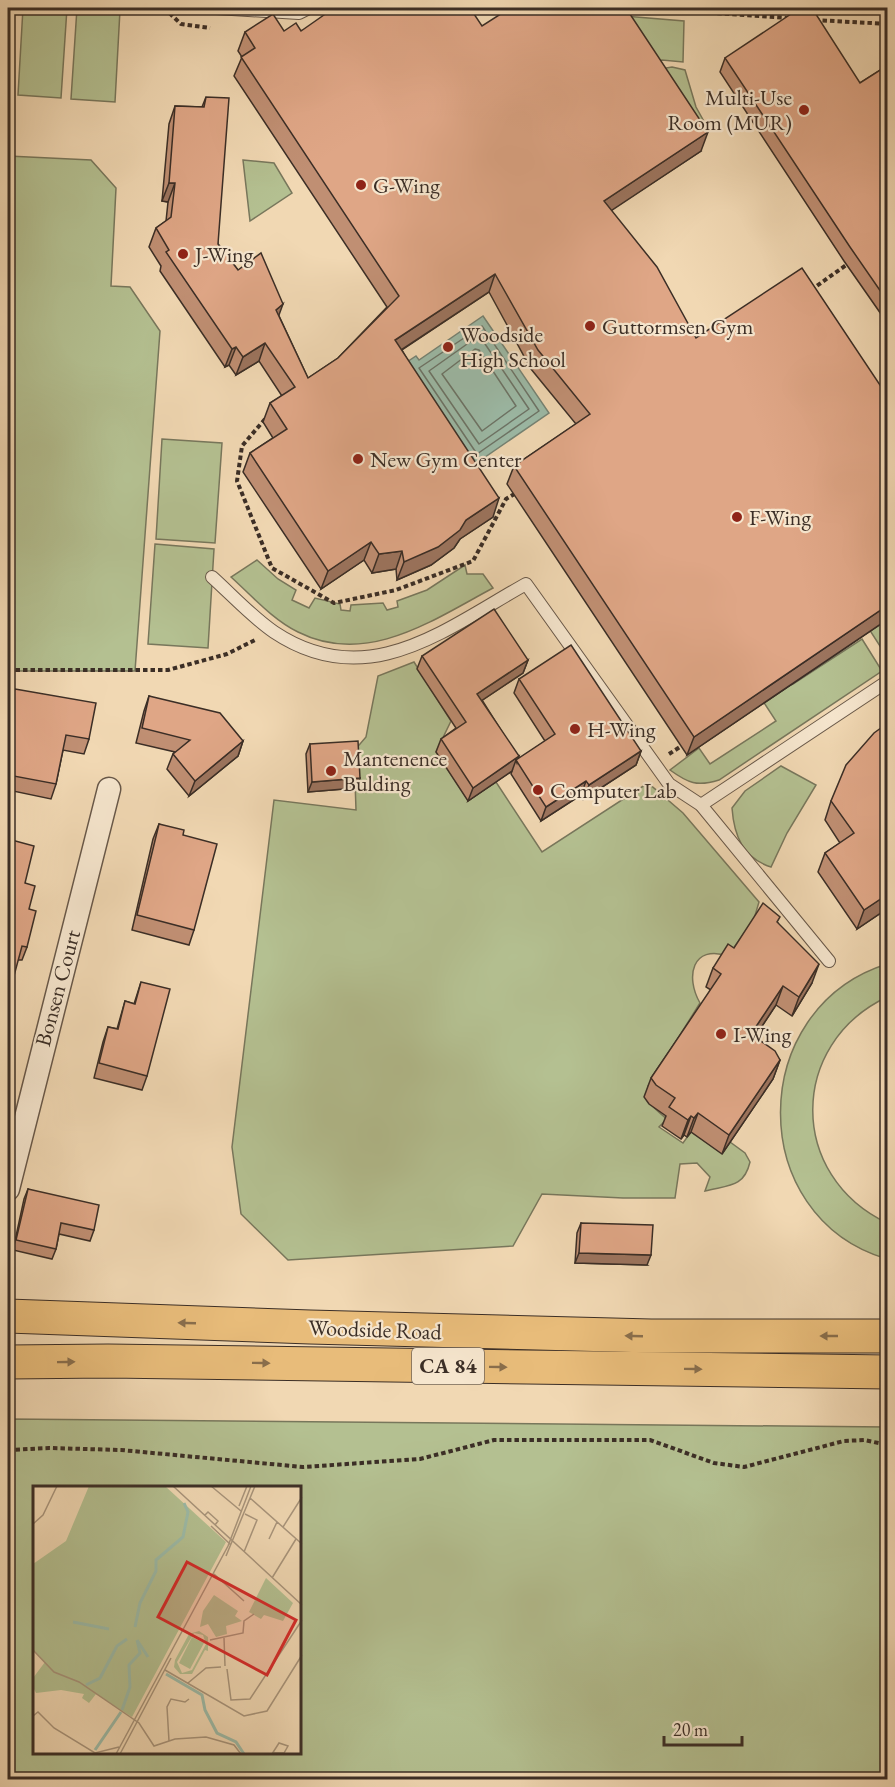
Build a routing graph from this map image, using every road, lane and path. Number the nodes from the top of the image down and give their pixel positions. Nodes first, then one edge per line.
1 (216, 8) edge
2 (309, 8) edge
3 (635, 8) edge
4 (796, 18) edge
5 (807, 19) edge
6 (888, 24) edge
7 (851, 262) edge
8 (805, 294) edge
9 (269, 414) edge
10 (525, 487) edge
11 (212, 577) dead end
12 (272, 631) junction
13 (8, 670) edge
14 (888, 681) edge
15 (693, 738) edge
16 (654, 765) junction
17 (109, 789) dead end
18 (701, 805) junction
19 (830, 962) dead end
20 (8, 1189) edge
21 (8, 1316) edge
22 (888, 1336) edge
23 (8, 1362) edge
24 (888, 1372) edge
25 (888, 1445) edge
26 (8, 1450) edge

1 - 2 lane
3 - 4 path
5 - 6 path
7 - 8 path
9 - 10 path
11 - 12 lane
12 - 13 path
12 - 16 lane
14 - 18 lane
15 - 16 path
16 - 18 lane
17 - 20 street, Bonsen Court
18 - 19 lane
22 -> 21 main road, Woodside Road / CA 84
23 -> 24 main road, Woodside Road / CA 84
25 - 26 path

